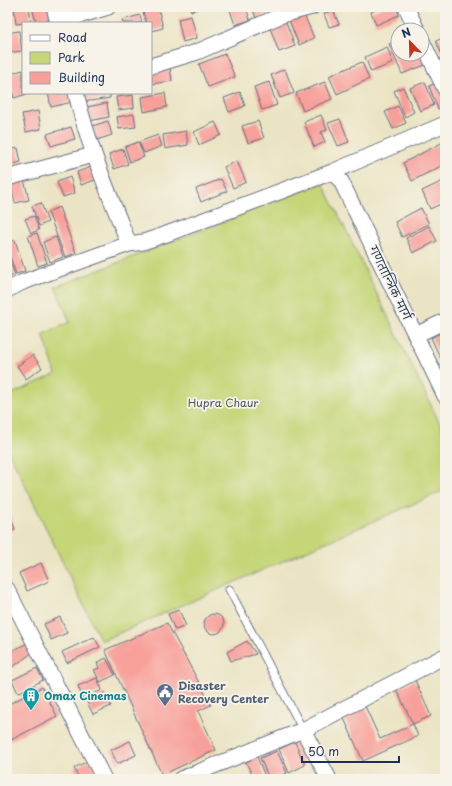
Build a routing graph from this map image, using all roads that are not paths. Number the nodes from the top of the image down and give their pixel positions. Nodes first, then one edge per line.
1 (54, 7) edge
2 (108, 7) edge
3 (312, 7) edge
4 (406, 7) edge
5 (58, 22) edge
6 (413, 22) edge
7 (430, 58) edge
8 (152, 66) edge
9 (445, 89) edge
10 (76, 94) edge
11 (445, 124) edge
12 (93, 155) junction
13 (332, 172) junction
14 (7, 178) edge
15 (129, 244) junction
16 (7, 290) edge
17 (445, 321) edge
18 (416, 335) junction
19 (445, 396) edge
20 (7, 589) edge
21 (229, 589) dead end
22 (445, 656) edge
23 (302, 730) junction
24 (104, 779) edge
25 (181, 779) edge
26 (329, 779) edge

1 - 5 street
2 - 5 street
3 - 8 street
4 - 6 street
7 - 9 street
10 - 12 street
11 - 13 street
12 - 14 street
12 - 15 street
13 - 15 street
13 - 18 street, गणतान्त्रिक मार्ग
15 - 16 street
17 - 18 street
18 - 19 street, गणतान्त्रिक मार्ग
20 - 24 street
21 - 23 lane
22 - 23 street
23 - 25 street
23 - 26 street

